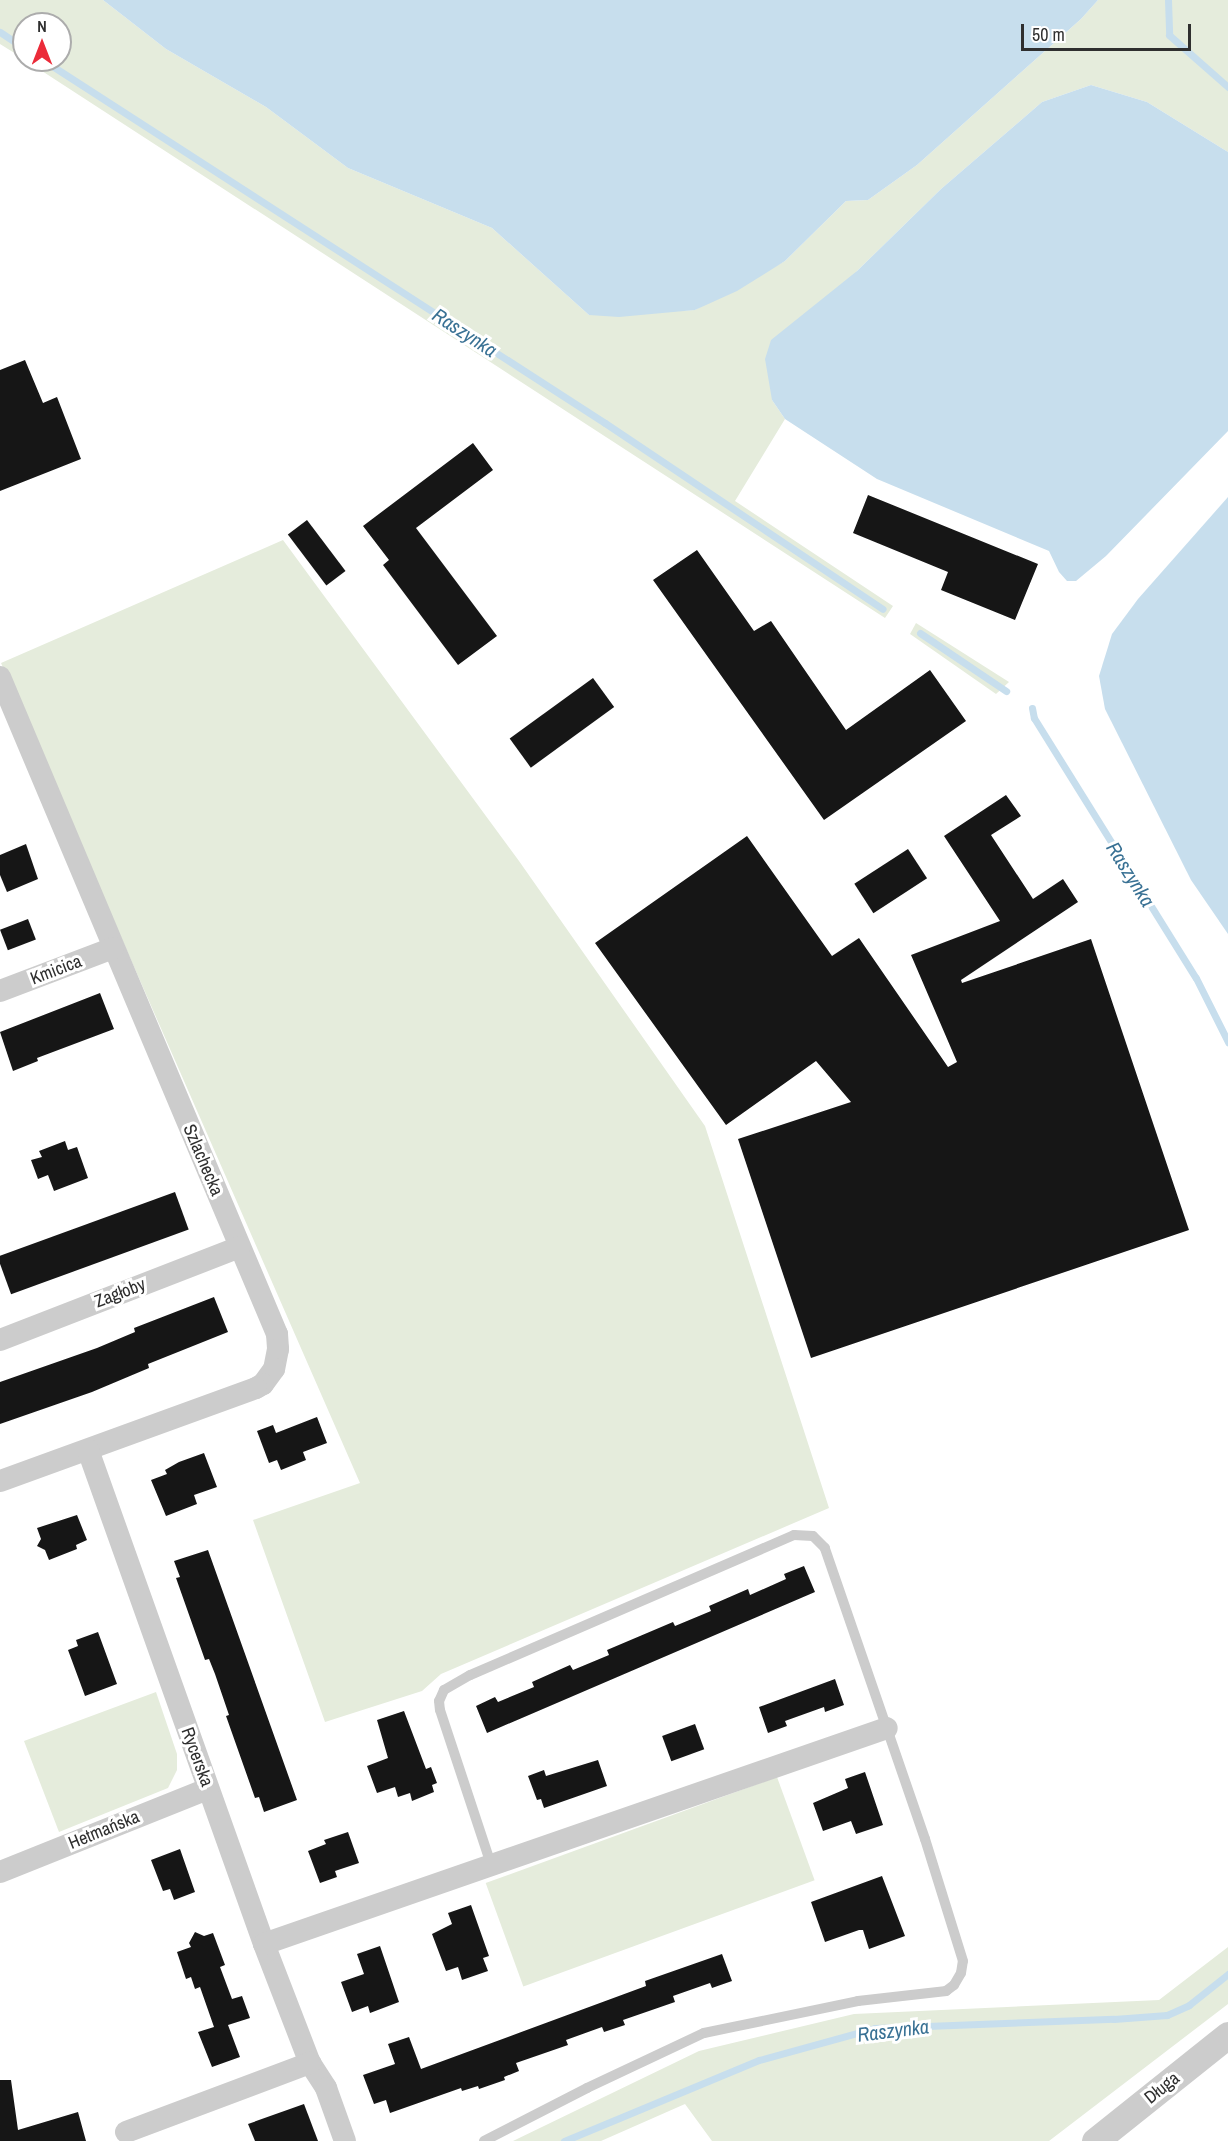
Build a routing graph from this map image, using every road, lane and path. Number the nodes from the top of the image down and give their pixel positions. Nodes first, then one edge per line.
1 (3, 692) edge
2 (113, 948) junction
3 (0, 991) edge
4 (240, 1247) junction
5 (0, 1340) edge
6 (88, 1450) junction
7 (0, 1481) edge
8 (887, 1728) junction
9 (208, 1789) junction
10 (491, 1864) junction
11 (0, 1872) edge
12 (264, 1944) junction
13 (1228, 2035) edge
14 (310, 2062) junction
15 (126, 2132) dead end
16 (345, 2141) edge
17 (484, 2141) edge
18 (1095, 2141) edge

1 - 2 street, Szlachecka
2 - 3 street, Kmicica
2 - 4 street, Szlachecka
4 - 5 street, Zagłoby
4 - 6 street, Szlachecka
6 - 7 street, Szlachecka
6 - 9 street, Rycerska
8 - 10 street
8 - 10 lane
8 - 17 lane
9 - 11 street, Hetmańska
9 - 12 street, Rycerska
10 - 12 street
12 - 14 street, Rycerska
13 - 18 street, Długa
14 - 15 street
14 - 16 street, Rycerska

